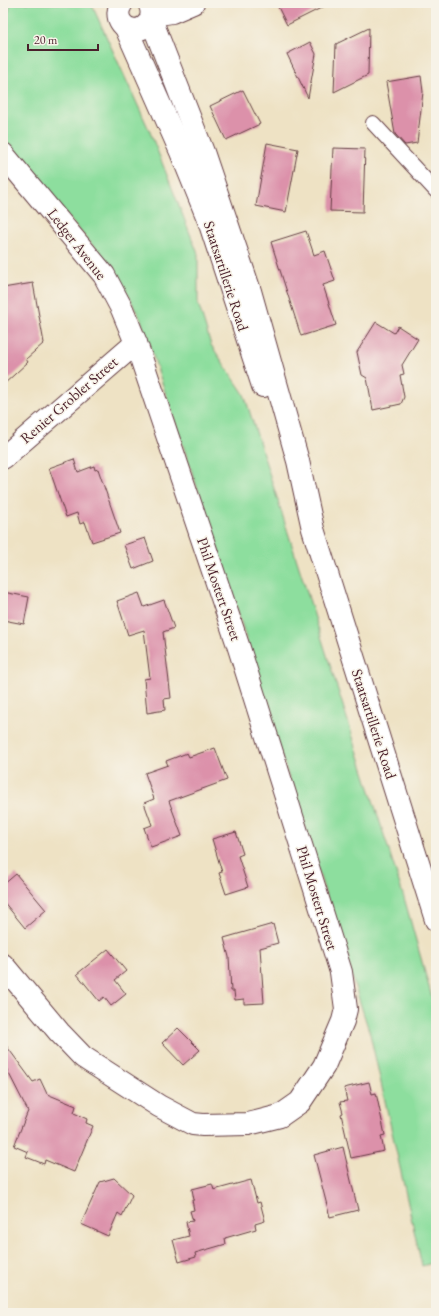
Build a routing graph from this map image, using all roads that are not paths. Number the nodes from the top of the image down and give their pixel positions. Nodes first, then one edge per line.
1 (193, 3) edge
2 (121, 10) edge
3 (150, 13) edge
4 (373, 123) dead end
5 (3, 154) edge
6 (436, 191) edge
7 (136, 343) junction
8 (3, 458) edge
9 (313, 529) junction
10 (436, 920) edge
11 (3, 965) edge

1 - 3 street
2 - 3 street
2 - 9 street, Staatsartillerie Road
3 - 9 street, Staatsartillerie Road
4 - 6 lane
5 - 7 street, Ledger Avenue
7 - 8 street, Renier Grobler Street
7 - 11 street, Phil Mostert Street
9 - 10 street, Staatsartillerie Road

